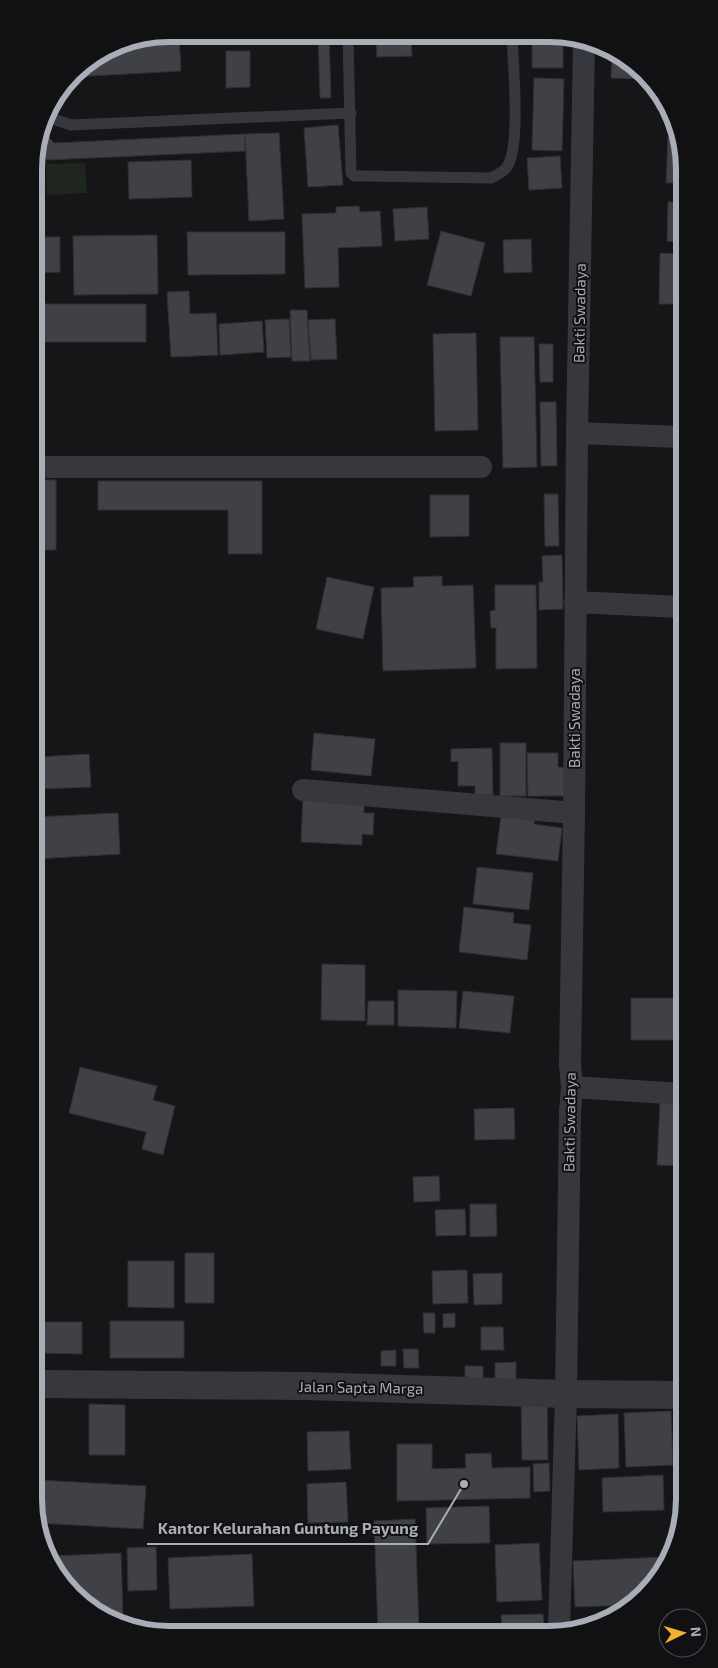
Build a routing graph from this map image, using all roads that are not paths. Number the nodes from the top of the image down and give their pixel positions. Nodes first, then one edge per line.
1 (512, 42) edge
2 (348, 43) edge
3 (584, 47) edge
4 (351, 113) junction
5 (54, 118) edge
6 (576, 433) junction
7 (676, 437) edge
8 (481, 466) dead end
9 (43, 467) edge
10 (575, 602) junction
11 (676, 607) edge
12 (303, 790) dead end
13 (574, 813) junction
14 (572, 1087) junction
15 (675, 1094) edge
16 (42, 1384) edge
17 (566, 1394) junction
18 (675, 1395) edge
19 (559, 1625) edge

1 - 4 lane
2 - 4 lane
3 - 6 street, Bakti Swadaya
4 - 5 lane
6 - 7 street
6 - 10 street, Bakti Swadaya
8 - 9 street
10 - 11 street
10 - 13 street, Bakti Swadaya
12 - 13 street
13 - 14 street, Bakti Swadaya
14 - 15 street
14 - 17 street, Bakti Swadaya
16 - 17 street, Jalan Sapta Marga
17 - 18 street, Jalan Sapta Marga
17 - 19 street, Bakti Swadaya

